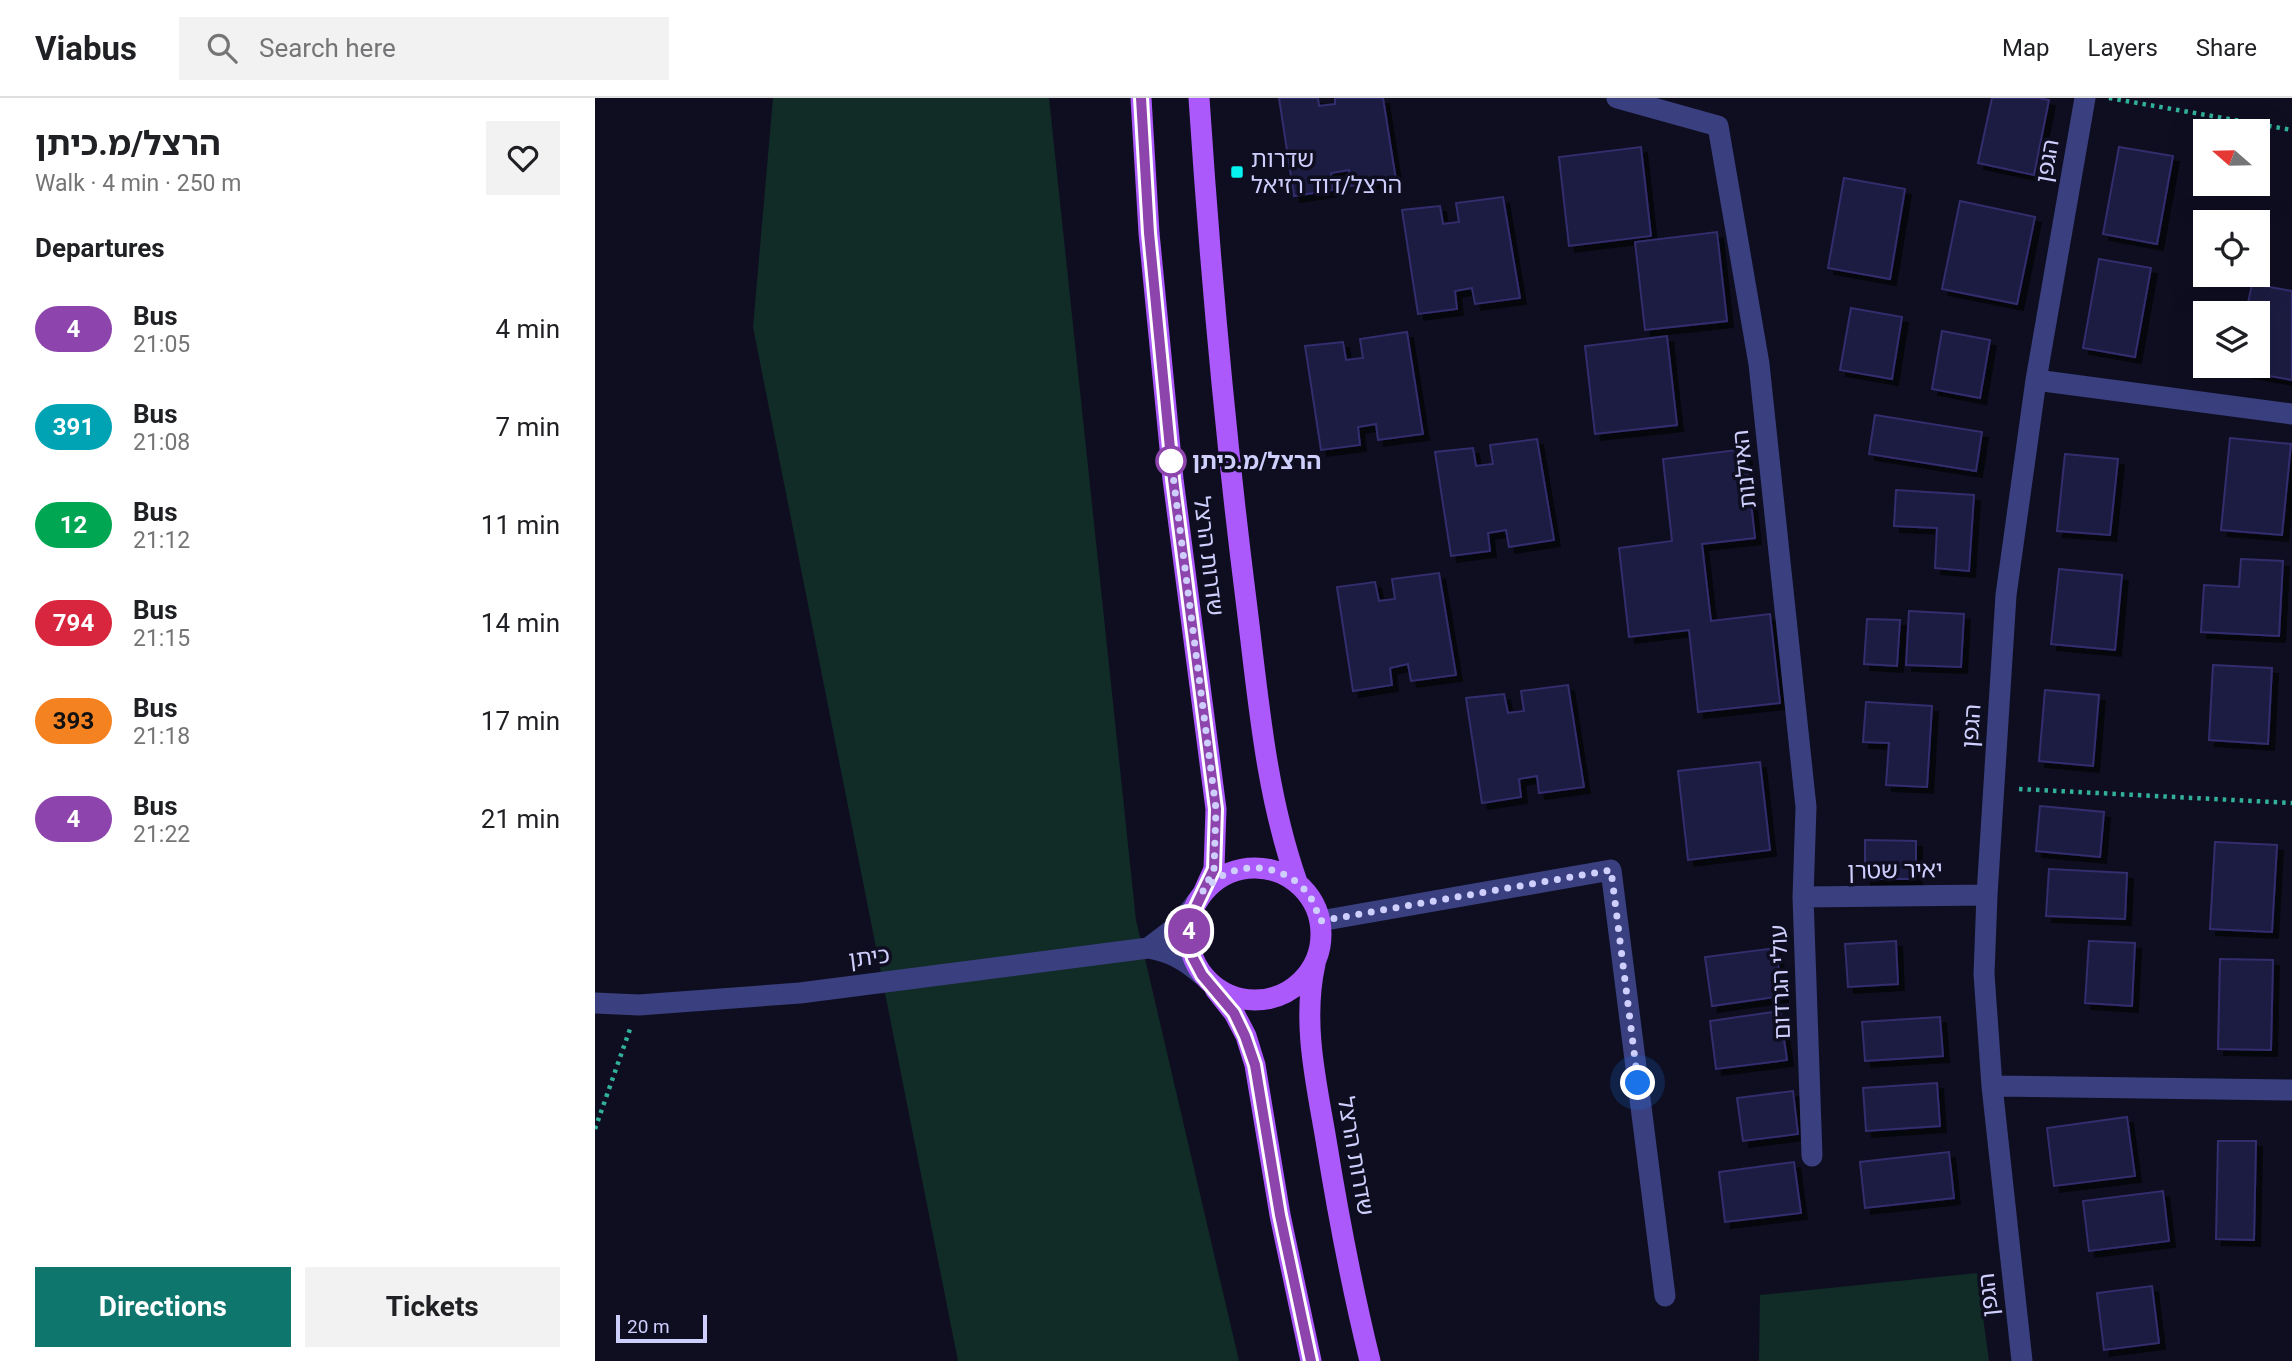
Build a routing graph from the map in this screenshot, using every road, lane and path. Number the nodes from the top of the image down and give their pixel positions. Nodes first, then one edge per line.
1 (1141, 98) edge
2 (1199, 98) edge
3 (1617, 98) edge
4 (2085, 98) edge
5 (2109, 98) edge
6 (2292, 130) edge
7 (2036, 380) junction
8 (2292, 414) edge
9 (1994, 788) junction
10 (2292, 803) edge
11 (1806, 807) joint
12 (1297, 882) junction
13 (1987, 895) junction
14 (1200, 896) junction
15 (1803, 898) junction
16 (1320, 921) junction
17 (1148, 948) junction
18 (1316, 959) junction
19 (1207, 980) junction
20 (595, 1003) edge
21 (639, 1005) junction
22 (1992, 1086) junction
23 (2292, 1090) edge
24 (595, 1129) edge
25 (1812, 1156) dead end
26 (1665, 1296) dead end
27 (1311, 1361) edge
28 (1370, 1361) edge
29 (2022, 1361) edge

1 - 14 main road, שדרות הרצל
2 - 12 main road, שדרות הרצל
3 - 11 street, האילנות
4 - 7 street, הגפן
5 - 6 path
7 - 8 street
7 - 9 street, הגפן
9 - 10 path
9 - 13 street, הגפן
11 - 15 street, עולי הגרדום
12 - 14 main road
12 - 16 main road
13 - 15 street, יאיר שטרן
13 - 22 street, הגפן
14 - 17 street, כיתן
14 - 19 main road
15 - 25 street, עולי הגרדום
16 - 18 main road
16 - 26 street
17 - 19 street, כיתן
17 - 21 street, כיתן
18 - 19 main road
18 - 28 main road, שדרות הרצל
19 - 27 main road
20 - 21 street, כיתן
21 - 24 path
22 - 23 street
22 - 29 street, הגפן

